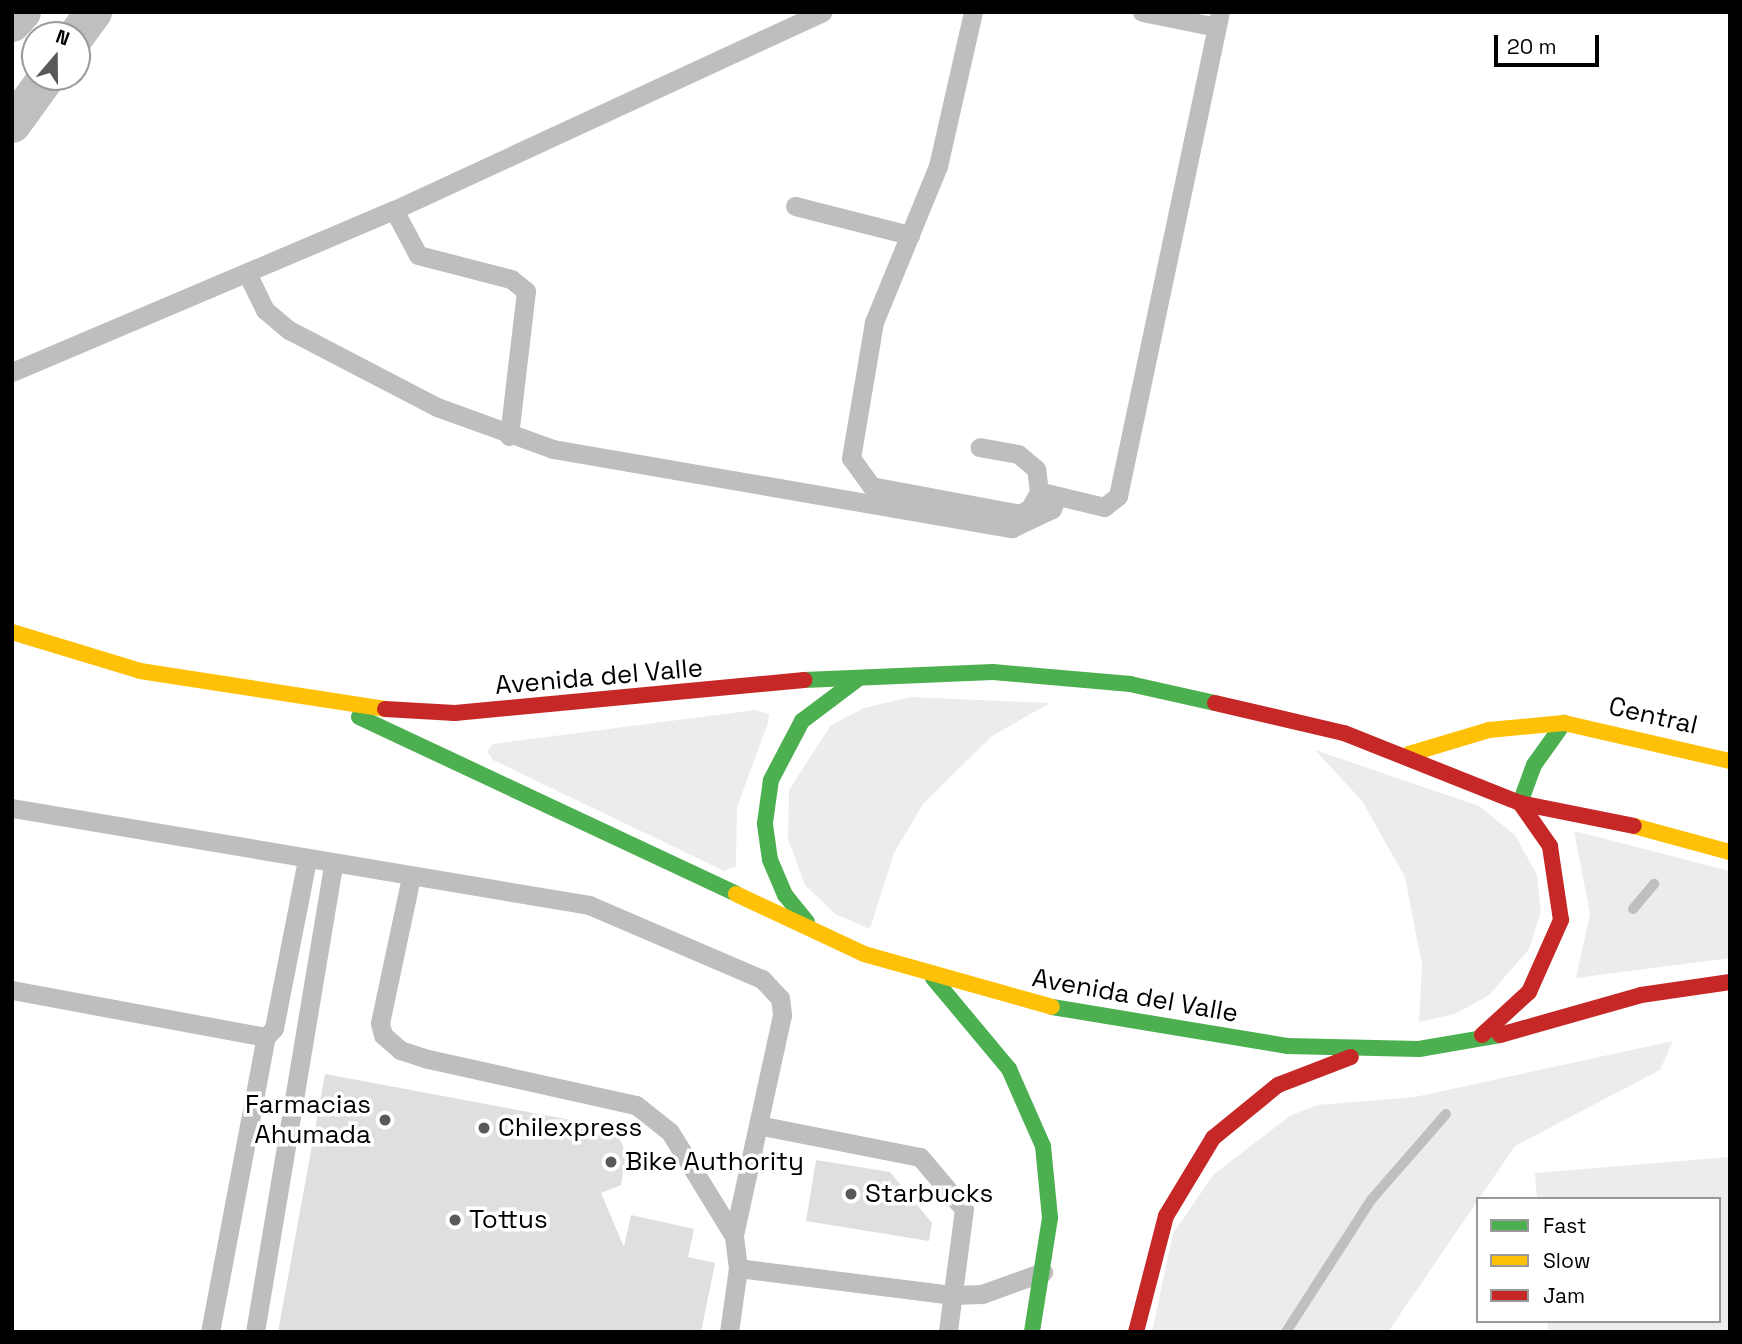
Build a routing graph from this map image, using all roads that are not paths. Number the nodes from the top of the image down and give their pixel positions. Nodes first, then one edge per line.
1 (22, 12) edge
2 (823, 12) edge
3 (973, 12) edge
4 (1142, 12) edge
5 (1218, 20) edge
6 (12, 23) edge
7 (795, 206) dead end
8 (394, 210) junction
9 (910, 235) junction
10 (247, 273) junction
11 (12, 372) edge
12 (509, 436) junction
13 (980, 447) dead end
14 (1048, 494) junction
15 (12, 632) edge
16 (52, 664) dead end
17 (140, 671) junction
18 (871, 674) junction
19 (330, 705) junction
20 (1564, 723) junction
21 (1409, 754) junction
22 (1730, 761) edge
23 (1520, 803) junction
24 (12, 808) edge
25 (1730, 852) edge
26 (307, 860) junction
27 (333, 864) junction
28 (411, 877) junction
29 (810, 925) junction
30 (933, 978) junction
31 (1730, 982) edge
32 (12, 990) edge
33 (266, 1037) junction
34 (1466, 1045) junction
35 (1373, 1051) junction
36 (758, 1125) junction
37 (734, 1236) junction
38 (738, 1268) junction
39 (1044, 1272) junction
40 (951, 1295) junction
41 (948, 1331) edge
42 (210, 1332) edge
43 (255, 1332) edge
44 (729, 1332) edge
45 (1032, 1332) edge
46 (1136, 1332) edge

1 - 6 street
2 - 8 lane
3 - 9 lane
4 - 5 lane
5 - 14 lane
7 - 9 lane
8 - 10 lane
8 - 12 lane
9 - 14 lane
10 - 11 lane
10 - 12 lane
12 - 14 lane
13 - 14 lane
15 - 17 street, Avenida del Valle
16 - 17 street, Avenida del Valle
17 - 19 street, Avenida del Valle
18 - 19 street, Avenida del Valle
18 - 21 street, Avenida del Valle
18 - 29 street, Avenida del Valle
19 - 29 street, Avenida del Valle
20 - 21 street, Central
20 - 22 street, Central
20 - 23 street
21 - 23 street, Avenida del Valle
23 - 25 street, Avenida del Valle
23 - 34 street, Avenida del Valle
24 - 26 lane
26 - 27 lane
26 - 33 lane
27 - 28 lane
27 - 43 lane
28 - 36 lane
28 - 37 lane
29 - 30 street, Avenida del Valle
30 - 35 street, Avenida del Valle
30 - 39 street
31 - 34 street, Avenida del Valle
32 - 33 lane
33 - 42 lane
34 - 35 street, Avenida del Valle
35 - 46 street
36 - 37 lane
36 - 40 lane
37 - 38 lane
38 - 40 lane
38 - 44 lane
39 - 40 lane
39 - 45 street
40 - 41 lane

